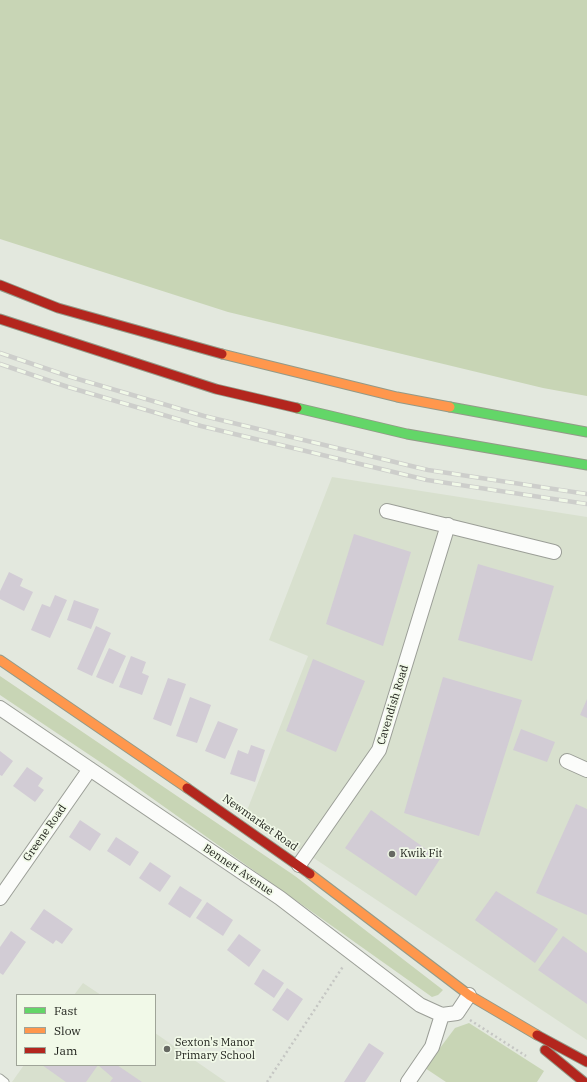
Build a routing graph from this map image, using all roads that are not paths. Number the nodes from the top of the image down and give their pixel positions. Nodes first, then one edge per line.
1 (0, 285) edge
2 (0, 319) edge
3 (587, 432) edge
4 (587, 465) edge
5 (387, 511) dead end
6 (448, 525) junction
7 (554, 552) dead end
8 (0, 660) edge
9 (0, 708) edge
10 (567, 761) dead end
11 (90, 769) junction
12 (587, 770) edge
13 (299, 865) junction
14 (0, 898) edge
15 (469, 995) junction
16 (500, 1014) junction
17 (442, 1015) junction
18 (587, 1062) edge
19 (0, 1078) edge
20 (5, 1082) edge
21 (408, 1082) edge
22 (584, 1082) edge

1 - 3 main road
2 - 4 main road
5 - 6 street
6 - 7 street
6 - 13 street, Cavendish Road
8 - 13 main road, Newmarket Road
9 - 11 street, Bennett Avenue
10 - 12 street
11 - 14 street, Greene Road
11 - 17 street, Bennett Avenue
13 - 15 main road, Newmarket Road
15 - 16 main road, Newmarket Road
15 - 17 street
16 - 18 main road, Newmarket Road
16 - 22 main road, Newmarket Road
17 - 21 street
19 - 20 lane

